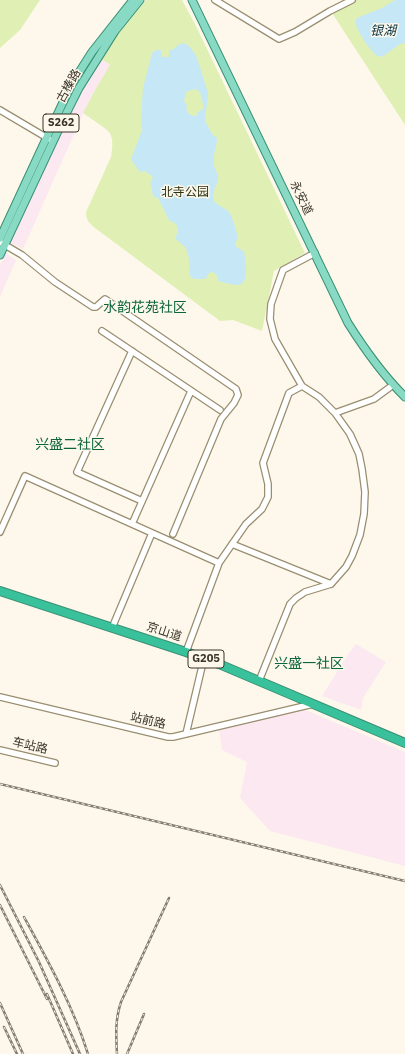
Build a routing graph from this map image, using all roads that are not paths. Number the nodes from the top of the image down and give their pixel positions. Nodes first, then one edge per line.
1 (133, 0) edge
2 (140, 0) edge
3 (192, 0) edge
4 (215, 0) edge
5 (352, 0) edge
6 (0, 110) edge
7 (50, 139) junction
8 (0, 238) edge
9 (2, 244) edge
10 (315, 253) junction
11 (0, 255) edge
12 (102, 331) dead end
13 (132, 351) junction
14 (393, 385) junction
15 (302, 386) junction
16 (191, 391) junction
17 (405, 397) edge
18 (220, 410) dead end
19 (335, 413) junction
20 (142, 501) junction
21 (132, 524) junction
22 (0, 532) edge
23 (152, 533) junction
24 (172, 534) dead end
25 (232, 544) junction
26 (219, 563) junction
27 (331, 584) junction
28 (0, 591) edge
29 (112, 628) junction
30 (186, 652) junction
31 (204, 658) junction
32 (259, 681) junction
33 (0, 697) edge
34 (314, 704) junction
35 (186, 734) junction
36 (405, 743) edge
37 (0, 750) edge
38 (56, 763) dead end

1 - 7 main road, 古榛路 / S262
2 - 7 main road, 古榛路 / S262
3 - 10 main road, 永安道
4 - 5 street
6 - 7 street
7 - 8 main road, 古榛路 / S262
7 - 9 main road, 古榛路 / S262
9 - 11 main road, 古榛路 / S262
9 - 24 street
10 - 14 main road, 永安道
10 - 15 street
12 - 13 street
13 - 16 street
13 - 20 street
14 - 17 main road, 永安道
14 - 19 street
15 - 19 street
15 - 25 street
16 - 18 street
16 - 20 street
19 - 27 street
20 - 21 street
21 - 22 street
21 - 23 street
23 - 26 street
23 - 29 street
25 - 26 street
25 - 27 street
26 - 30 street
27 - 32 street
28 - 29 highway, 京山道 / G205
29 - 30 highway, 京山道 / G205
30 - 31 highway, 京山道 / G205
31 - 32 highway, 京山道 / G205
31 - 35 street
32 - 34 highway, 京山道 / G205
33 - 35 street, 站前路
34 - 35 street, 站前路
34 - 36 highway, 京山道 / G205
37 - 38 street, 车站路

